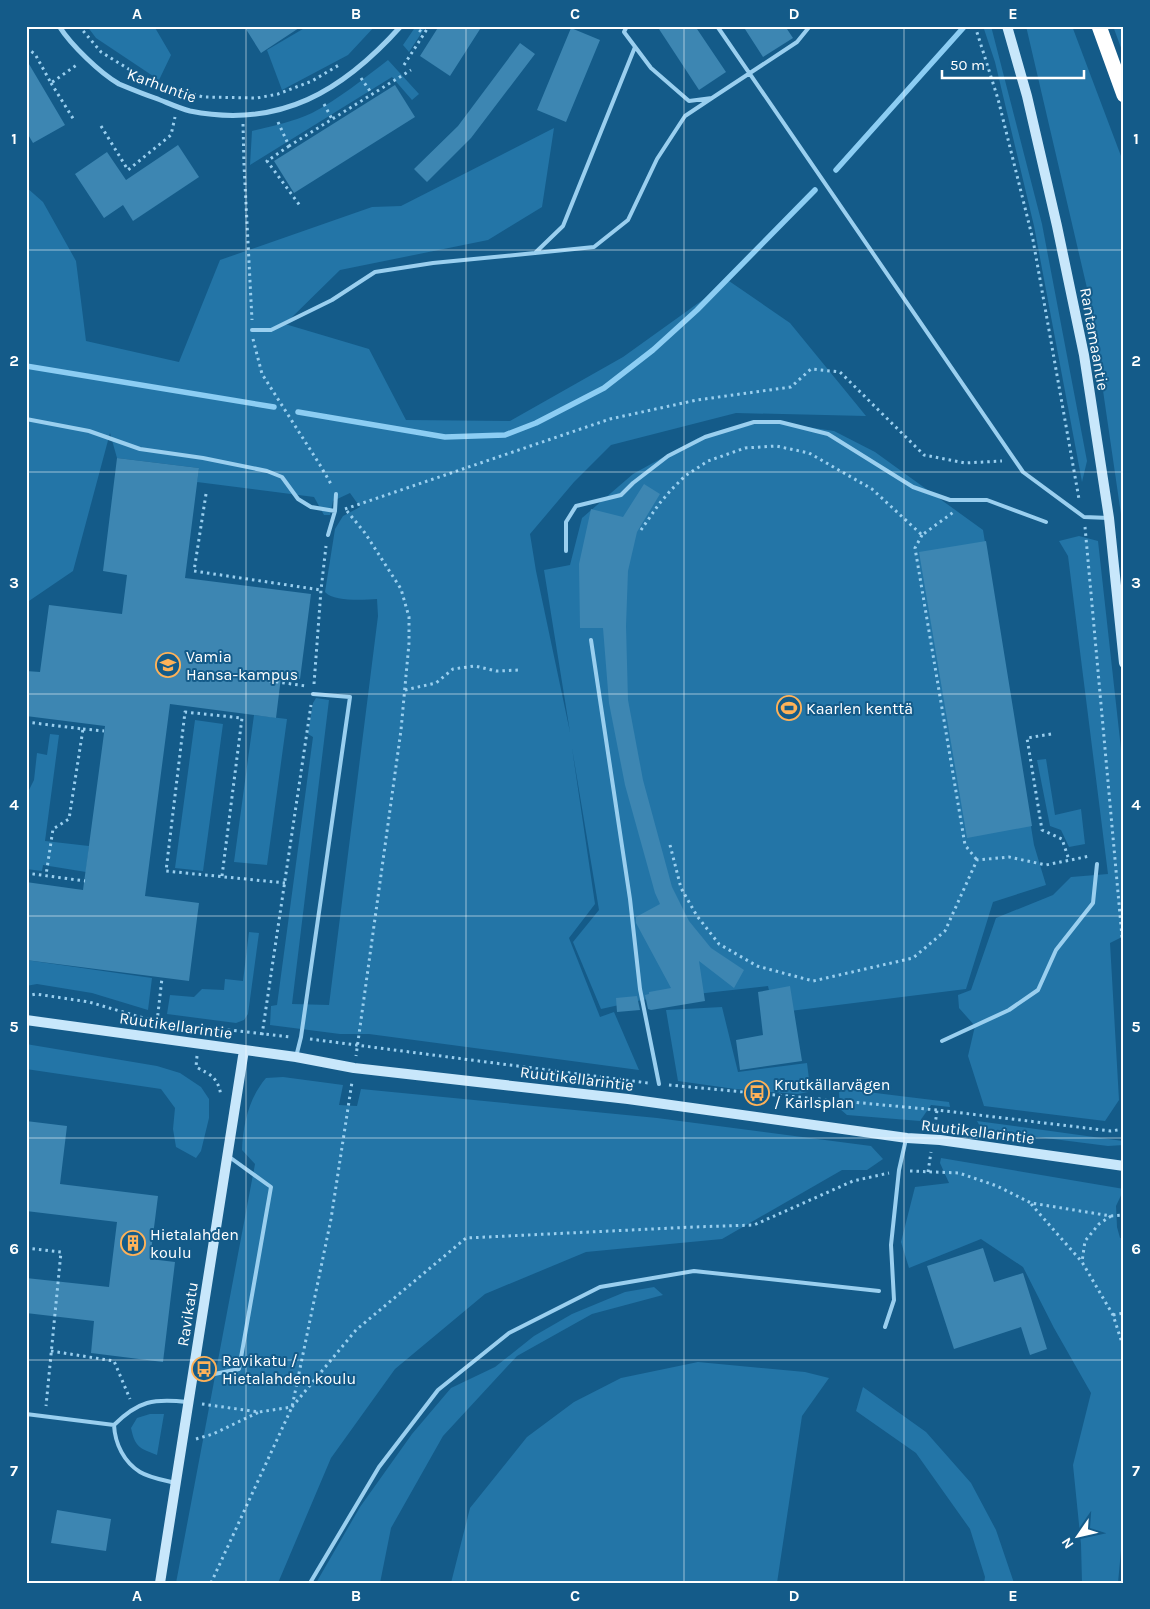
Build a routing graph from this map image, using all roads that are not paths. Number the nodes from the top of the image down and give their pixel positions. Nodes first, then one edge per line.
1 (59, 26) edge
2 (401, 26) edge
3 (627, 26) edge
4 (717, 26) edge
5 (810, 26) edge
6 (1007, 26) edge
7 (1089, 26) edge
8 (1099, 26) edge
9 (635, 47) junction
10 (1110, 57) junction
11 (749, 73) junction
12 (1124, 95) edge
13 (712, 98) junction
14 (535, 253) junction
15 (252, 330) dead end
16 (26, 419) edge
17 (336, 494) dead end
18 (335, 511) junction
19 (1109, 518) junction
20 (1046, 522) dead end
21 (328, 535) road end
22 (566, 551) dead end
23 (591, 640) dead end
24 (1124, 663) edge
25 (313, 694) road end
26 (1097, 864) dead end
27 (26, 1020) edge
28 (942, 1041) dead end
29 (244, 1050) junction
30 (296, 1057) junction
31 (659, 1084) dead end
32 (907, 1138) junction
33 (228, 1156) junction
34 (1124, 1166) edge
35 (879, 1291) dead end
36 (886, 1327) dead end
37 (192, 1379) junction
38 (189, 1402) junction
39 (26, 1414) edge
40 (114, 1425) junction
41 (176, 1484) junction
42 (160, 1583) edge
43 (310, 1583) edge

1 - 2 street, Karhuntie
3 - 9 lane
4 - 11 lane
5 - 11 lane
6 - 19 main road, Rantamaantie
7 - 10 highway
8 - 10 highway
9 - 13 lane
9 - 14 lane
10 - 12 highway
11 - 13 lane
11 - 19 lane
13 - 14 lane
14 - 15 lane
16 - 18 lane
17 - 18 lane
18 - 21 lane
19 - 24 main road, Rantamaantie
20 - 22 lane
23 - 31 lane
25 - 30 lane
26 - 28 lane
27 - 29 main road, Ruutikellarintie
29 - 30 main road, Ruutikellarintie
29 - 33 main road, Ravikatu
30 - 32 main road, Ruutikellarintie
32 - 34 main road, Ruutikellarintie
32 - 36 lane
33 - 37 main road, Ravikatu
33 - 37 lane
35 - 43 lane
37 - 38 main road, Ravikatu
38 - 40 lane
38 - 41 main road, Ravikatu
39 - 40 lane
40 - 41 lane
41 - 42 main road, Ravikatu

